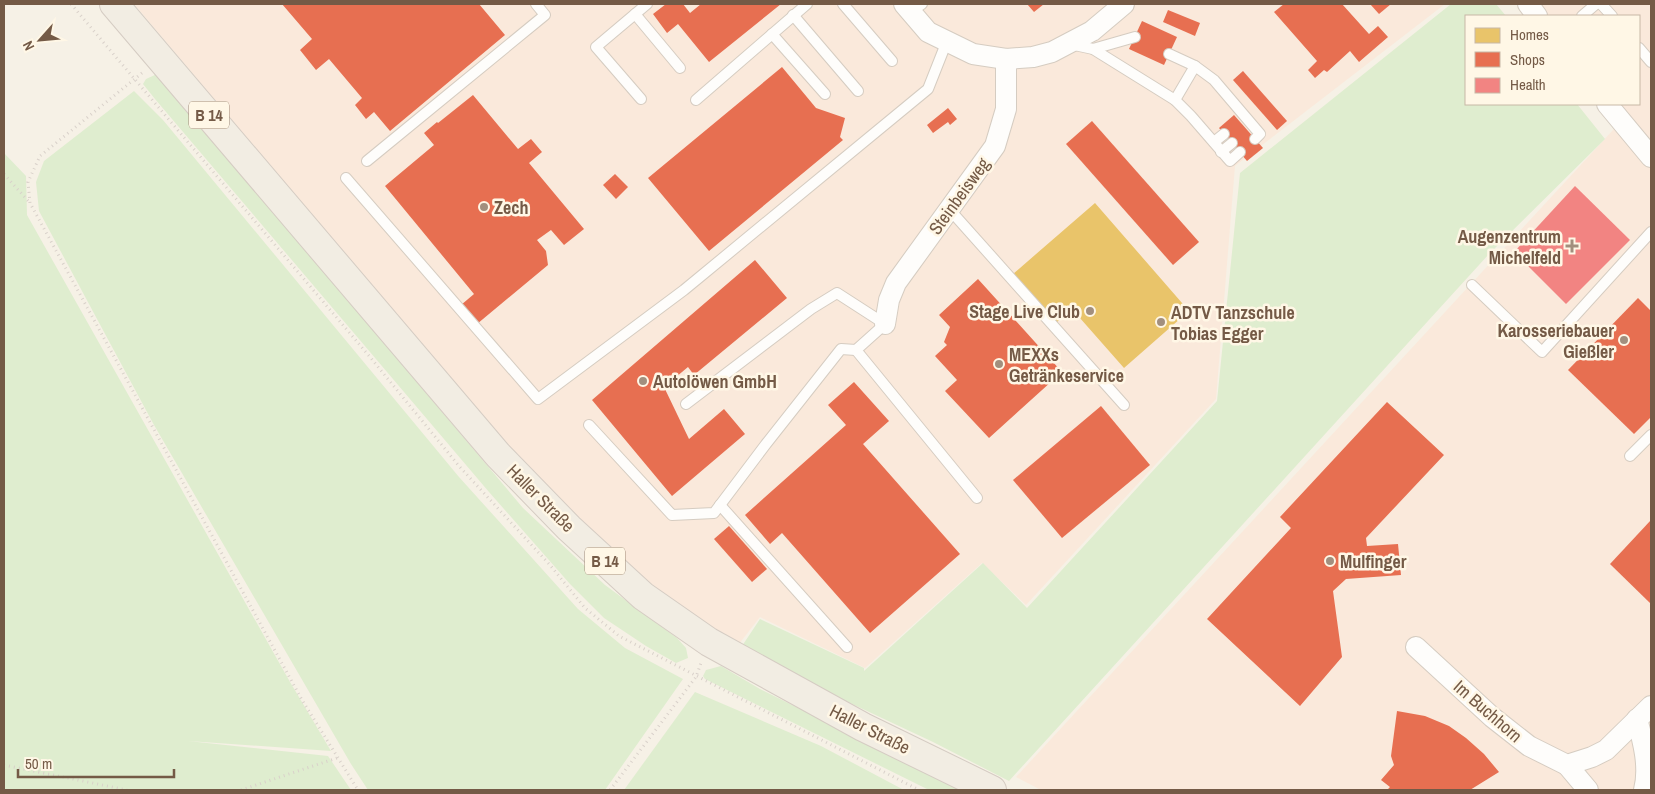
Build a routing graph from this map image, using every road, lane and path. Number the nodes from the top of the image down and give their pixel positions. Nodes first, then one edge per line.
1 (71, 4) edge
2 (114, 4) edge
3 (536, 4) edge
4 (647, 4) edge
5 (807, 4) edge
6 (843, 4) edge
7 (1124, 4) edge
8 (1528, 4) edge
9 (1596, 4) edge
10 (1601, 4) edge
11 (912, 7) edge
12 (635, 14) junction
13 (793, 15) junction
14 (1537, 15) edge
15 (1583, 15) edge
16 (1611, 15) edge
17 (772, 34) junction
18 (1135, 37) dead end
19 (947, 41) junction
20 (1069, 44) junction
21 (1093, 49) junction
22 (1640, 49) edge
23 (1169, 54) dead end
24 (1006, 59) junction
25 (892, 61) dead end
26 (1651, 62) edge
27 (1195, 66) junction
28 (680, 68) dead end
29 (135, 80) junction
30 (858, 91) dead end
31 (824, 94) dead end
32 (641, 99) dead end
33 (696, 100) dead end
34 (1174, 100) junction
35 (1608, 105) edge
36 (1224, 134) dead end
37 (1255, 139) dead end
38 (1214, 142) junction
39 (1232, 143) dead end
40 (1222, 152) junction
41 (1240, 152) dead end
42 (1651, 157) edge
43 (367, 161) dead end
44 (4, 174) edge
45 (346, 178) dead end
46 (30, 203) junction
47 (950, 210) junction
48 (1651, 232) edge
49 (1472, 285) dead end
50 (885, 324) junction
51 (856, 350) junction
52 (686, 404) dead end
53 (1124, 405) dead end
54 (589, 425) dead end
55 (1651, 435) edge
56 (1630, 456) dead end
57 (977, 498) dead end
58 (720, 505) junction
59 (847, 647) dead end
60 (1416, 647) dead end
61 (696, 677) junction
62 (1644, 713) edge
63 (337, 758) junction
64 (4, 765) edge
65 (1567, 766) junction
66 (127, 790) edge
67 (242, 790) edge
68 (358, 790) edge
69 (610, 790) edge
70 (919, 790) edge
71 (992, 790) edge
72 (1588, 790) edge
73 (1644, 790) edge

1 - 29 path
2 - 71 main road, Haller Straße / B 14
3 - 43 lane
4 - 12 lane
5 - 13 lane
6 - 25 lane
7 - 20 street
8 - 14 street
9 - 15 lane
10 - 16 lane
11 - 19 street
12 - 28 lane
12 - 32 lane
13 - 17 lane
13 - 30 lane
17 - 31 lane
17 - 33 lane
18 - 21 lane
19 - 24 street
19 - 45 lane
20 - 21 lane
20 - 24 street
21 - 34 lane
22 - 26 lane
23 - 27 lane
24 - 47 street, Steinbeisweg
27 - 34 lane
27 - 37 lane
29 - 46 path
29 - 61 path
34 - 38 lane
35 - 42 street
36 - 38 lane
38 - 40 lane
39 - 40 lane
40 - 41 lane
44 - 46 path
46 - 63 path
47 - 50 street, Steinbeisweg
47 - 53 lane
48 - 49 lane
50 - 51 lane
50 - 52 lane
51 - 57 lane
51 - 58 lane
54 - 58 lane
55 - 56 lane
58 - 59 lane
60 - 65 street, Im Buchhorn
61 - 69 path
61 - 70 path
62 - 65 street
62 - 73 street
63 - 67 path
63 - 68 path
64 - 66 path
65 - 72 street, Im Buchhorn

